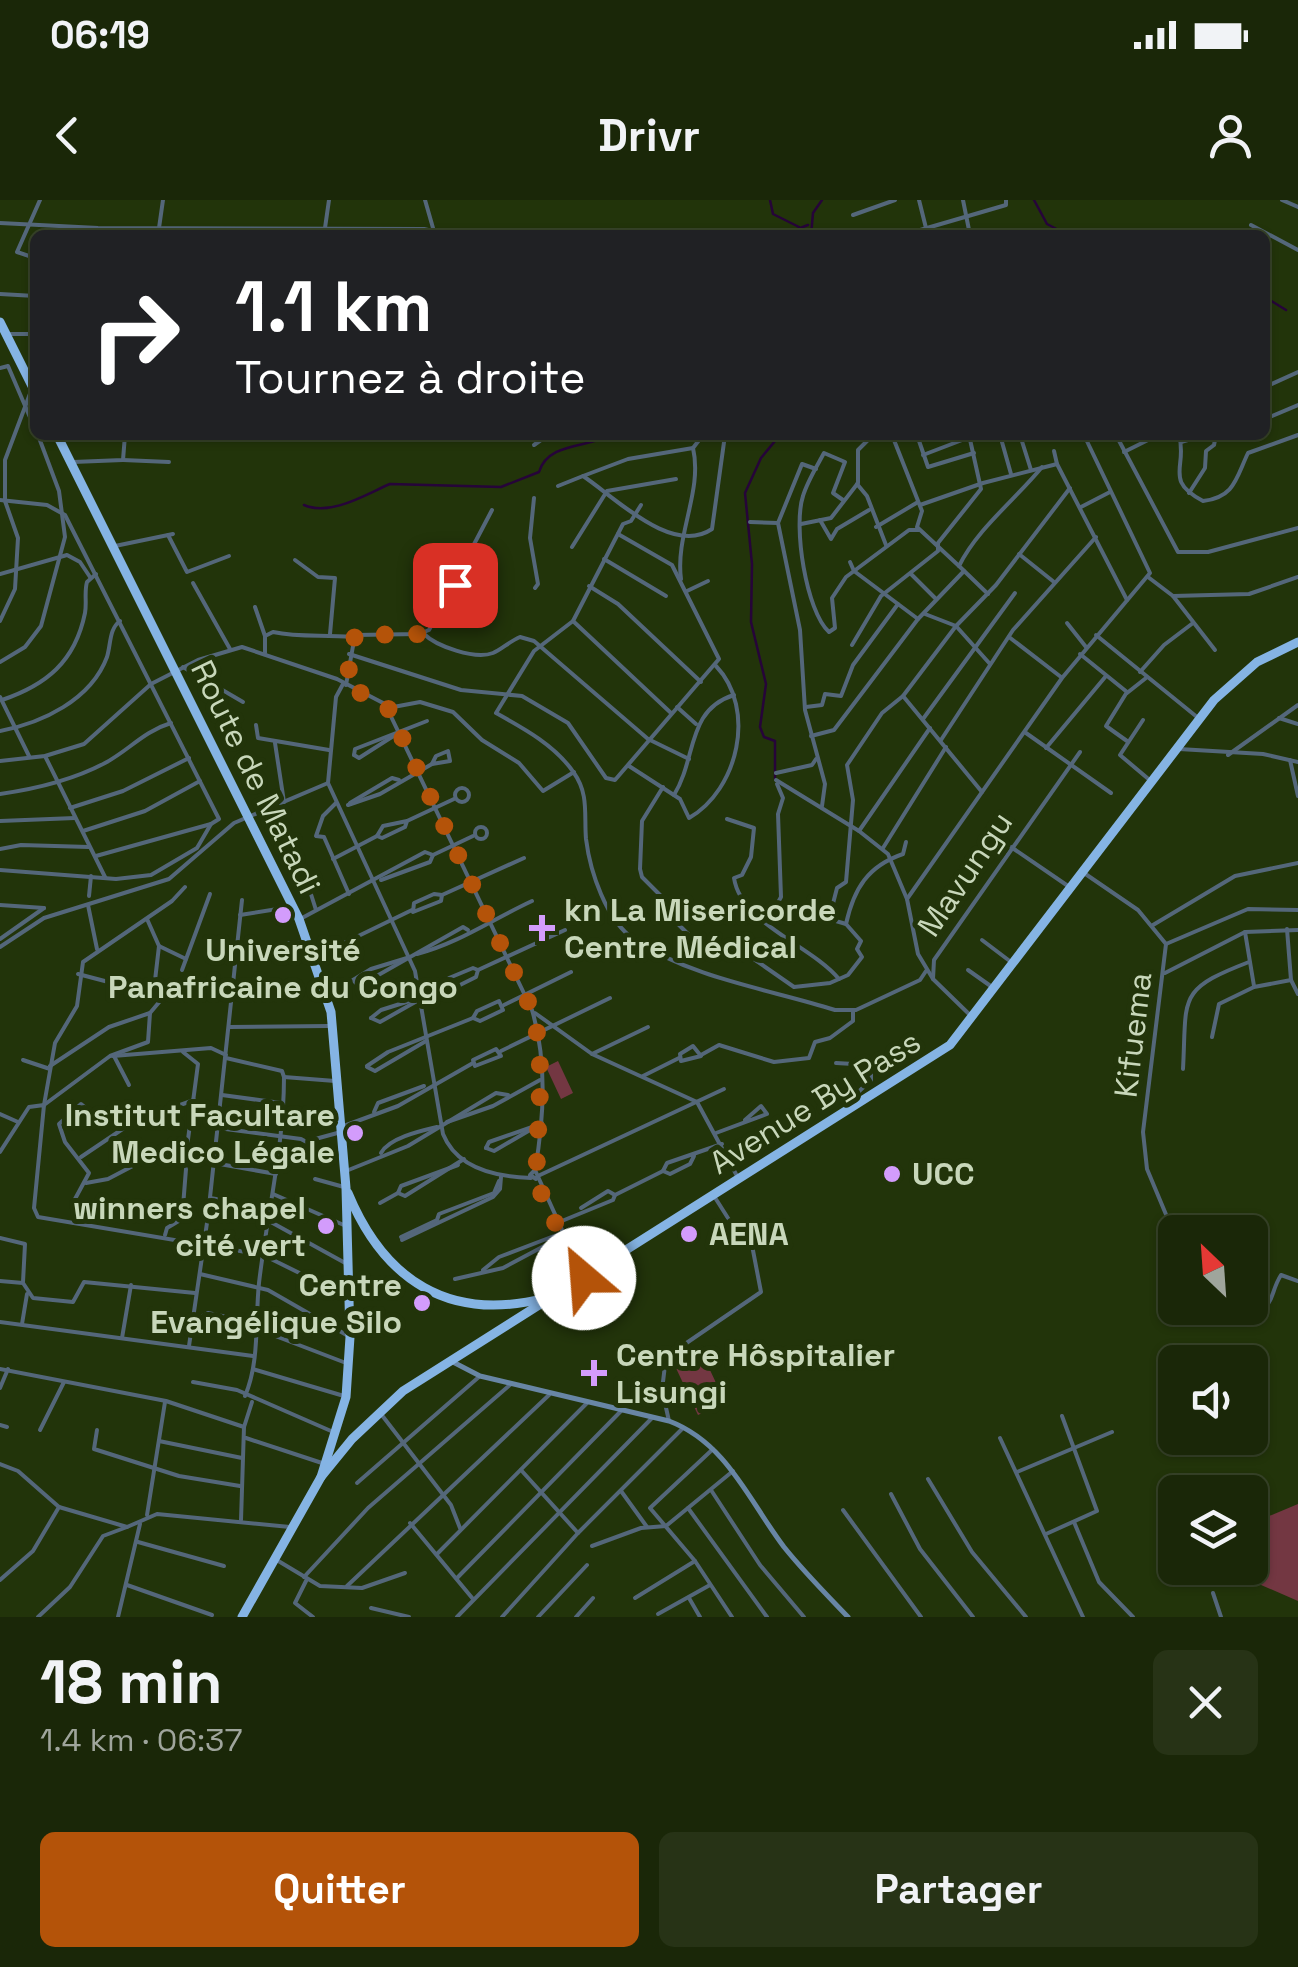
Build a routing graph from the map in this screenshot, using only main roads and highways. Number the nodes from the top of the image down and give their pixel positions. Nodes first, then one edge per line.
1 (0, 322) edge
2 (30, 371) edge
3 (59, 440) edge
4 (1298, 642) edge
5 (346, 1188) junction
6 (557, 1294) junction
7 (502, 1305) junction
8 (510, 1323) junction
9 (337, 1430) junction
10 (352, 1439) junction
11 (322, 1477) junction
12 (242, 1617) edge

1 - 2 highway
3 - 5 highway, Route de Matadi
4 - 6 highway, Avenue By Pass
5 - 7 highway
5 - 9 highway, Route de Matadi
6 - 7 highway
6 - 8 highway, Avenue By Pass
7 - 8 highway
8 - 10 highway, Avenue By Pass
9 - 10 highway
9 - 11 highway, Route de Matadi
10 - 11 highway, Avenue By Pass
11 - 12 highway, Route de Matadi

